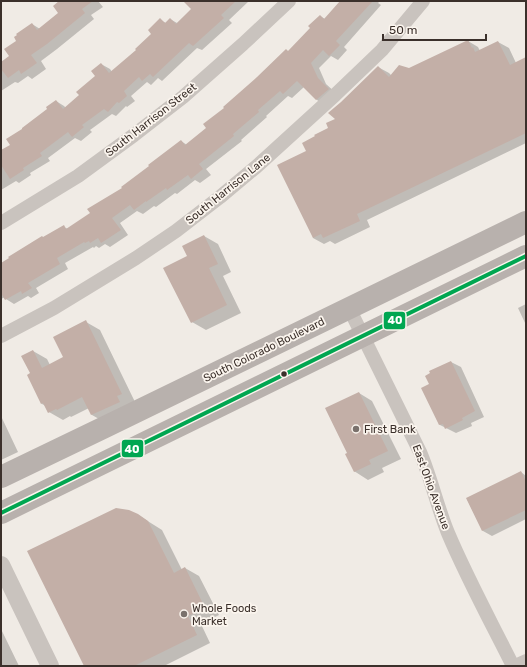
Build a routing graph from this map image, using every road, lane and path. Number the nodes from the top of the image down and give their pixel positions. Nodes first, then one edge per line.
1 (289, 1) edge
2 (423, 1) edge
3 (526, 222) edge
4 (1, 223) edge
5 (526, 256) edge
6 (348, 308) junction
7 (1, 336) edge
8 (362, 337) junction
9 (1, 477) edge
10 (1, 513) edge
11 (1, 565) edge
12 (526, 661) edge
13 (50, 666) edge
14 (514, 666) edge

1 - 4 street, South Harrison Street
2 - 7 street, South Harrison Lane
3 - 6 main road, South Colorado Boulevard
5 - 8 main road
6 - 8 street, East Ohio Avenue
6 - 9 main road, South Colorado Boulevard
8 - 10 main road
8 - 14 street, East Ohio Avenue
11 - 13 street
12 - 14 street

